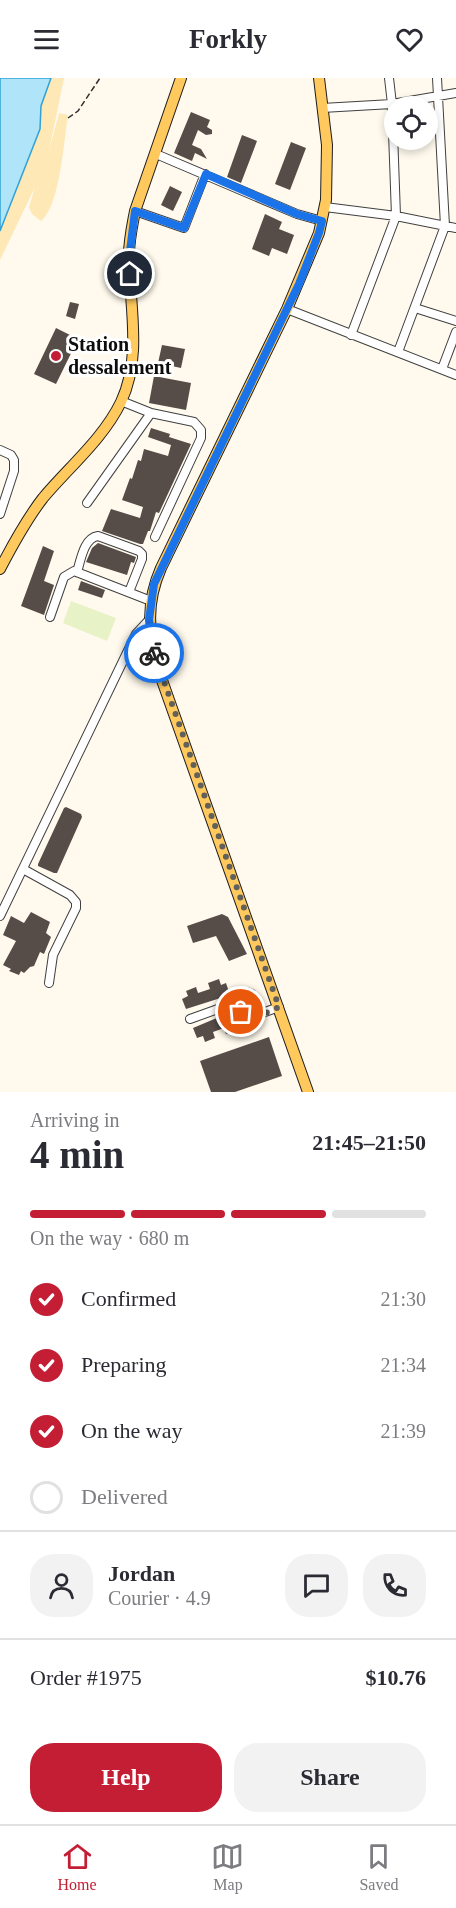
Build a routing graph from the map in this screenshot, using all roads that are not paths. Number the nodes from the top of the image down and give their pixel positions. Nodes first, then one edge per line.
1 (181, 78) edge
2 (319, 78) edge
3 (389, 78) edge
4 (437, 78) edge
5 (456, 93) edge
6 (391, 96) edge
7 (439, 96) junction
8 (384, 104) edge
9 (322, 108) junction
10 (394, 150) edge
11 (156, 154) junction
12 (206, 174) junction
13 (324, 207) junction
14 (135, 211) junction
15 (396, 216) junction
16 (322, 221) junction
17 (445, 226) junction
18 (456, 228) edge
19 (416, 308) junction
20 (287, 309) junction
21 (456, 321) edge
22 (456, 332) edge
23 (351, 335) junction
24 (398, 352) junction
25 (442, 369) junction
26 (456, 375) edge
27 (121, 401) junction
28 (151, 413) junction
29 (0, 450) edge
30 (87, 503) dead end
31 (0, 514) edge
32 (155, 537) dead end
33 (0, 569) edge
34 (77, 572) junction
35 (129, 592) junction
36 (151, 601) junction
37 (50, 617) dead end
38 (149, 620) junction
39 (22, 869) junction
40 (0, 916) edge
41 (49, 982) dead end
42 (279, 1007) junction
43 (190, 1019) dead end
44 (308, 1092) edge

1 - 11 main road
2 - 9 main road
3 - 6 street
4 - 7 street
5 - 7 street
7 - 17 street
8 - 9 street
9 - 13 main road
10 - 15 street
11 - 12 street
11 - 14 main road
12 - 14 street
12 - 16 street
13 - 15 street
13 - 16 main road
14 - 27 main road
15 - 17 street
15 - 23 street
16 - 20 main road
17 - 18 street
17 - 19 street
19 - 21 street
19 - 24 street
20 - 23 street
20 - 36 main road
22 - 25 street
23 - 24 street
24 - 25 street
25 - 26 street
27 - 28 street
27 - 33 main road
28 - 30 street
28 - 32 street
29 - 31 street
34 - 35 street
34 - 35 street
34 - 37 street
35 - 36 street
36 - 38 main road
38 - 39 street
38 - 42 main road
39 - 40 street
39 - 41 street
42 - 43 street
42 - 44 main road

